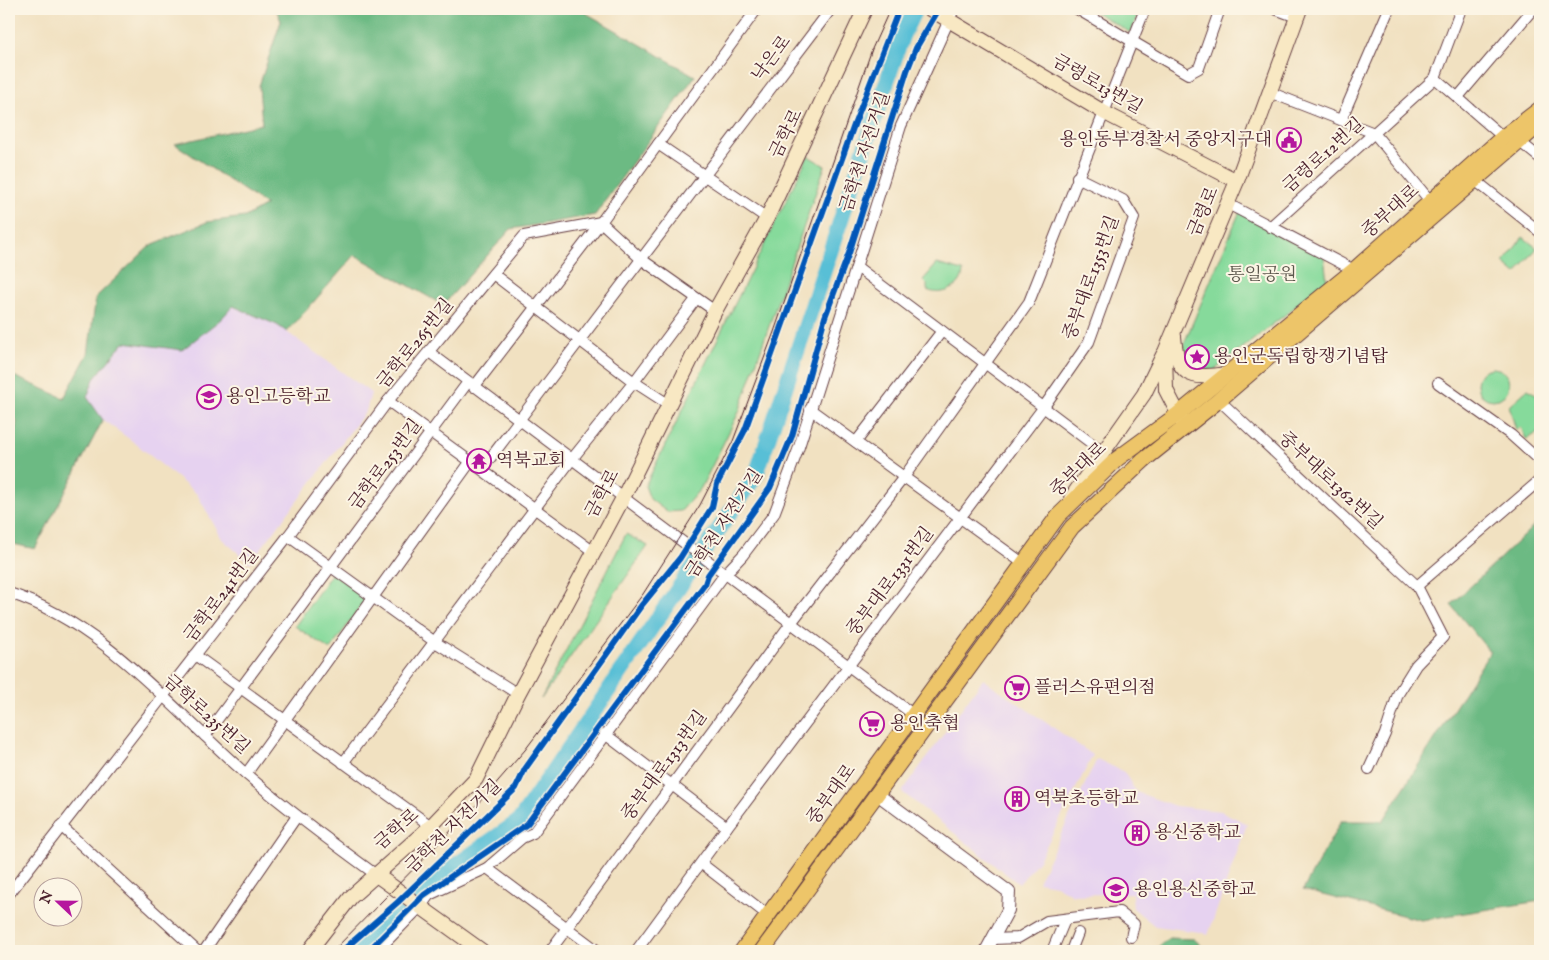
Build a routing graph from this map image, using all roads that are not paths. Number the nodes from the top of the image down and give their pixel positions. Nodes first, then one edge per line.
1 (758, 9) edge
2 (831, 9) edge
3 (865, 9) edge
4 (1077, 9) edge
5 (1145, 9) edge
6 (1220, 9) edge
7 (1275, 9) edge
8 (1389, 9) edge
9 (1461, 9) edge
10 (1533, 9) edge
11 (944, 13) edge
12 (1298, 13) edge
13 (1133, 40) junction
14 (1435, 78) junction
15 (1269, 92) junction
16 (1458, 98) junction
17 (1540, 109) edge
18 (1105, 113) junction
19 (1342, 120) junction
20 (1540, 124) edge
21 (1374, 133) junction
22 (1503, 138) junction
23 (1520, 142) junction
24 (658, 144) junction
25 (1540, 158) edge
26 (704, 176) junction
27 (1077, 177) junction
28 (1237, 181) junction
29 (1476, 181) junction
30 (1431, 202) junction
31 (1228, 204) junction
32 (767, 218) junction
33 (601, 222) junction
34 (1270, 226) junction
35 (1540, 232) edge
36 (641, 259) junction
37 (856, 267) junction
38 (1354, 270) junction
39 (493, 274) junction
40 (696, 299) junction
41 (536, 307) junction
42 (715, 311) junction
43 (942, 331) junction
44 (1173, 332) junction
45 (579, 340) junction
46 (429, 352) junction
47 (1165, 352) junction
48 (985, 363) junction
49 (1227, 374) junction
50 (634, 382) junction
51 (1438, 383) dead end
52 (471, 385) junction
53 (1219, 400) junction
54 (388, 401) junction
55 (668, 404) junction
56 (1043, 408) junction
57 (810, 409) junction
58 (519, 420) junction
59 (1181, 421) junction
60 (430, 432) junction
61 (856, 442) junction
62 (1103, 452) junction
63 (572, 459) junction
64 (471, 461) junction
65 (1540, 461) edge
66 (482, 469) junction
67 (904, 477) junction
68 (1540, 480) edge
69 (623, 498) junction
70 (536, 508) junction
71 (1058, 516) junction
72 (960, 518) junction
73 (288, 536) junction
74 (594, 552) junction
75 (1024, 564) junction
76 (331, 567) junction
77 (725, 574) junction
78 (1417, 586) junction
79 (9, 593) edge
80 (373, 597) junction
81 (791, 623) junction
82 (435, 642) junction
83 (195, 656) junction
84 (848, 666) junction
85 (240, 688) junction
86 (518, 694) junction
87 (163, 698) junction
88 (914, 714) junction
89 (284, 720) junction
90 (605, 734) junction
91 (205, 736) junction
92 (343, 763) junction
93 (1369, 769) dead end
94 (246, 774) junction
95 (671, 784) junction
96 (877, 794) junction
97 (297, 816) junction
98 (61, 826) junction
99 (431, 826) junction
100 (727, 827) junction
101 (702, 864) junction
102 (487, 868) junction
103 (380, 878) junction
104 (9, 894) edge
105 (419, 906) junction
106 (769, 916) junction
107 (1065, 920) junction
108 (567, 928) junction
109 (1078, 933) dead end
110 (1131, 937) dead end
111 (993, 939) junction
112 (196, 951) edge
113 (204, 951) edge
114 (309, 951) edge
115 (377, 951) edge
116 (482, 951) edge
117 (550, 951) edge
118 (598, 951) edge
119 (636, 951) edge
120 (742, 951) edge
121 (762, 951) edge
122 (986, 951) edge
123 (1052, 951) edge
124 (1071, 951) edge

1 - 24 street, 금학로253번길
2 - 26 street, 낙은로
3 - 32 main road, 금학로
4 - 13 street
5 - 13 street
6 - 13 street
7 - 12 street
8 - 19 street
9 - 14 street, 금령로12번길
10 - 16 street
11 - 18 main road, 금령로13번길
11 - 37 street
12 - 15 main road, 금령로
13 - 18 street
14 - 16 street
14 - 21 street, 금령로12번길
15 - 19 street
15 - 28 main road, 금령로
16 - 22 street
17 - 22 main road, 중부대로
18 - 27 street
18 - 28 main road, 금령로13번길
19 - 21 street
20 - 23 main road, 중부대로
21 - 30 street
21 - 34 street, 금령로12번길
22 - 30 main road, 중부대로
23 - 25 street
23 - 29 main road, 중부대로
24 - 26 street
24 - 33 street, 금학로253번길
26 - 32 street
26 - 36 street, 낙은로
27 - 48 street
27 - 56 street, 중부대로1353번길
28 - 31 main road, 금령로
29 - 35 street
29 - 53 main road, 중부대로
30 - 38 main road, 중부대로
31 - 34 street
31 - 44 main road, 금령로
32 - 42 main road, 금학로
33 - 36 street
33 - 39 street, 금학로265번길
33 - 41 street, 금학로253번길
34 - 38 street
36 - 40 street
36 - 45 street, 낙은로
37 - 43 street
37 - 57 street
38 - 49 main road, 중부대로
39 - 41 street
39 - 46 street, 금학로265번길
40 - 42 street
40 - 50 street
41 - 45 street
41 - 52 street, 금학로253번길
42 - 55 main road, 금학로
43 - 48 street
43 - 61 street
44 - 47 main road, 금령로
44 - 49 main road
45 - 50 street
45 - 58 street, 낙은로
46 - 52 street
46 - 54 street, 금학로265번길
47 - 59 main road, 금령로
47 - 62 main road
48 - 56 street
48 - 67 street
49 - 59 main road, 중부대로
50 - 55 street
50 - 63 street
51 - 65 street
52 - 58 street
52 - 60 street, 금학로253번길
53 - 59 main road, 중부대로
53 - 78 street, 중부대로1362번길
54 - 60 street, 금학로265번길
54 - 73 street, 금학로253번길
55 - 69 main road, 금학로
56 - 62 street
56 - 72 street, 중부대로1331번길
57 - 61 street
57 - 77 street
58 - 63 street
58 - 66 street, 낙은로
59 - 71 main road, 중부대로
59 - 96 main road, 중부대로
60 - 64 street, 금학로265번길
60 - 76 street, 금학로253번길
61 - 67 street
62 - 71 main road
63 - 69 street
63 - 70 street
64 - 66 street, 금학로265번길
64 - 80 street
66 - 70 street, 금학로265번길
67 - 72 street
67 - 81 street
68 - 78 street
69 - 74 main road, 금학로
69 - 77 street
70 - 74 street, 금학로265번길
70 - 82 street
71 - 75 main road, 중부대로
72 - 75 street
72 - 84 street, 중부대로1331번길
73 - 76 street
73 - 83 street, 금학로241번길
74 - 86 main road, 금학로
75 - 88 main road, 중부대로
76 - 80 street
76 - 85 street
77 - 81 street
77 - 90 street
78 - 93 street, 중부대로1362번길
79 - 87 street, 금학로235번길
80 - 82 street
80 - 89 street
81 - 84 street
81 - 95 street, 중부대로1313번길
82 - 86 street
82 - 92 street
83 - 85 street, 금학로241번길
83 - 87 street
84 - 88 street
84 - 100 street
85 - 89 street, 금학로241번길
85 - 91 street
86 - 99 main road, 금학로
87 - 91 street, 금학로235번길
87 - 98 street
88 - 106 main road, 중부대로
89 - 92 street, 금학로241번길
89 - 94 street
90 - 95 street
90 - 102 street
91 - 94 street, 금학로235번길
92 - 99 street, 금학로241번길
94 - 97 street, 금학로235번길
95 - 100 street
95 - 108 street, 중부대로1313번길
96 - 111 street
96 - 121 main road, 중부대로
97 - 103 street, 금학로235번길
97 - 113 street
98 - 104 street
98 - 112 street
99 - 103 main road, 금학로
100 - 101 street
101 - 106 street
101 - 119 street
102 - 105 street
102 - 108 street
103 - 105 main road
103 - 114 main road, 금학로
105 - 115 street
105 - 116 main road
106 - 120 main road, 중부대로
107 - 110 street
107 - 111 street
107 - 123 street
108 - 117 street, 중부대로1313번길
108 - 118 street
109 - 124 street
111 - 122 street

